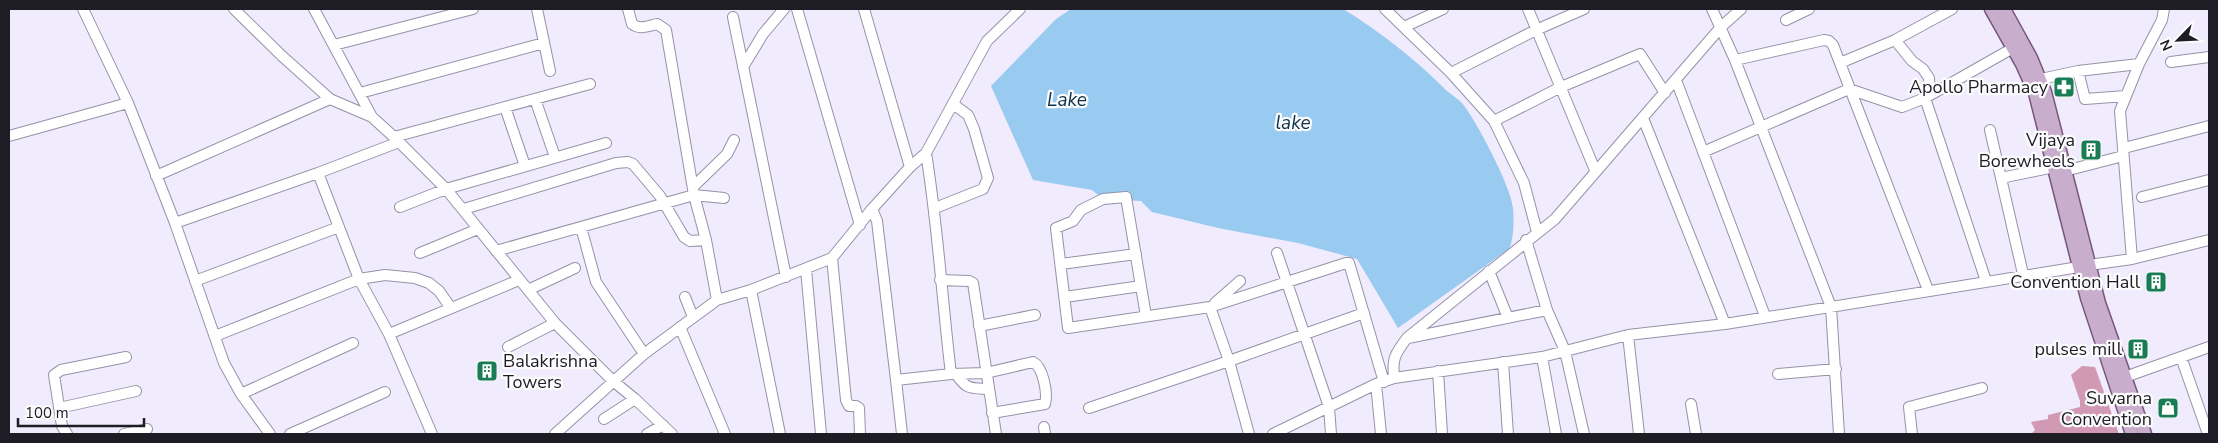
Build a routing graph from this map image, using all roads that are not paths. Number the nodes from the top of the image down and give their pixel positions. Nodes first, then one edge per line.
1 (83, 9) edge
2 (234, 9) edge
3 (314, 9) edge
4 (473, 9) edge
5 (536, 9) edge
6 (628, 9) edge
7 (784, 9) edge
8 (797, 9) edge
9 (864, 9) edge
10 (1020, 9) edge
11 (1385, 9) edge
12 (1443, 9) edge
13 (1528, 9) edge
14 (1584, 9) edge
15 (1712, 9) edge
16 (1741, 9) edge
17 (1809, 9) edge
18 (1952, 9) edge
19 (1991, 9) edge
20 (2004, 9) edge
21 (2164, 9) edge
22 (733, 17) dead end
23 (1786, 20) dead end
24 (1404, 26) junction
25 (1722, 27) junction
26 (1536, 30) junction
27 (1895, 40) junction
28 (544, 43) junction
29 (334, 45) junction
30 (2013, 48) junction
31 (2209, 57) edge
32 (1735, 60) junction
33 (2172, 62) dead end
34 (1840, 63) junction
35 (2139, 64) junction
36 (743, 67) junction
37 (550, 71) dead end
38 (2078, 71) junction
39 (1451, 73) junction
40 (2041, 79) junction
41 (1676, 80) junction
42 (590, 84) dead end
43 (1561, 87) junction
44 (1850, 89) junction
45 (360, 93) junction
46 (1664, 93) junction
47 (1928, 96) junction
48 (2126, 96) junction
49 (330, 99) junction
50 (535, 99) junction
51 (128, 103) junction
52 (952, 104) junction
53 (506, 107) junction
54 (372, 117) junction
55 (1643, 118) junction
56 (1494, 121) junction
57 (1761, 126) junction
58 (2209, 126) edge
59 (1990, 130) dead end
60 (9, 136) edge
61 (397, 139) junction
62 (734, 140) dead end
63 (606, 143) dead end
64 (1703, 152) junction
65 (2123, 152) junction
66 (926, 153) junction
67 (555, 157) junction
68 (524, 166) junction
69 (910, 167) junction
70 (2059, 169) junction
71 (1596, 170) junction
72 (318, 173) junction
73 (156, 176) junction
74 (2001, 178) junction
75 (2209, 180) edge
76 (446, 188) junction
77 (693, 191) junction
78 (2142, 197) dead end
79 (724, 198) dead end
80 (665, 203) junction
81 (400, 207) dead end
82 (935, 208) junction
83 (464, 209) junction
84 (872, 209) junction
85 (175, 223) junction
86 (860, 225) junction
87 (339, 227) junction
88 (580, 227) junction
89 (478, 229) junction
90 (1537, 232) junction
91 (706, 240) junction
92 (1526, 240) junction
93 (2209, 240) edge
94 (496, 251) junction
95 (420, 253) dead end
96 (1277, 253) dead end
97 (1136, 254) junction
98 (832, 258) junction
99 (2132, 259) junction
100 (1061, 264) junction
101 (2084, 266) junction
102 (575, 268) dead end
103 (806, 269) junction
104 (1489, 271) junction
105 (2024, 274) junction
106 (786, 276) junction
107 (359, 279) junction
108 (519, 280) junction
109 (940, 280) junction
110 (195, 281) junction
111 (1240, 281) dead end
112 (1288, 281) junction
113 (1986, 281) junction
114 (1141, 286) junction
115 (528, 290) junction
116 (751, 290) junction
117 (1928, 290) junction
118 (1065, 297) junction
119 (685, 298) dead end
120 (717, 300) junction
121 (1210, 307) junction
122 (1831, 307) junction
123 (451, 308) junction
124 (1547, 310) junction
125 (1364, 313) junction
126 (1036, 315) dead end
127 (1146, 316) junction
128 (1765, 316) junction
129 (693, 318) junction
130 (1508, 318) junction
131 (555, 323) junction
132 (1725, 324) junction
133 (979, 326) junction
134 (680, 327) junction
135 (388, 334) junction
136 (1305, 334) junction
137 (1628, 334) junction
138 (215, 336) junction
139 (1407, 338) junction
140 (353, 343) dead end
141 (508, 347) dead end
142 (2209, 347) edge
143 (1565, 351) junction
144 (644, 354) junction
145 (126, 357) dead end
146 (1542, 357) junction
147 (2181, 357) junction
148 (1229, 361) junction
149 (1503, 362) junction
150 (1836, 369) junction
151 (1438, 371) junction
152 (986, 373) junction
153 (953, 374) junction
154 (1778, 374) dead end
155 (2125, 377) junction
156 (1394, 378) junction
157 (896, 380) junction
158 (613, 381) junction
159 (1380, 383) junction
160 (1982, 388) dead end
161 (989, 389) junction
162 (136, 391) dead end
163 (385, 392) dead end
164 (241, 394) junction
165 (635, 398) junction
166 (1691, 404) dead end
167 (1329, 407) junction
168 (59, 408) junction
169 (1089, 408) dead end
170 (992, 413) junction
171 (604, 418) dead end
172 (663, 425) junction
173 (147, 429) dead end
174 (67, 434) edge
175 (124, 434) edge
176 (270, 434) edge
177 (290, 434) edge
178 (432, 434) edge
179 (555, 434) edge
180 (647, 434) edge
181 (672, 434) edge
182 (725, 434) edge
183 (780, 434) edge
184 (821, 434) edge
185 (860, 434) edge
186 (902, 434) edge
187 (996, 434) edge
188 (1249, 434) edge
189 (1273, 434) edge
190 (1331, 434) edge
191 (1380, 434) edge
192 (1442, 434) edge
193 (1508, 434) edge
194 (1556, 434) edge
195 (1584, 434) edge
196 (1639, 434) edge
197 (1696, 434) edge
198 (1840, 434) edge
199 (1912, 434) edge
200 (2132, 434) edge
201 (2145, 434) edge
202 (2208, 434) edge

1 - 51 street
2 - 49 street
3 - 29 street
4 - 29 street
5 - 28 street
6 - 77 street
7 - 36 street
8 - 86 street
9 - 69 street
10 - 52 street
11 - 24 street
12 - 24 street
13 - 26 street
14 - 26 street
15 - 25 street
16 - 25 street
17 - 23 street
18 - 27 street
19 - 30 main road
20 - 40 main road
21 - 35 street
22 - 36 street
24 - 39 street
25 - 32 street
25 - 41 street
26 - 39 street
26 - 43 street
27 - 34 street
27 - 47 street
28 - 37 street
28 - 45 street
29 - 45 street
30 - 47 street
30 - 70 main road
31 - 33 street
32 - 34 street
32 - 57 street
34 - 44 street
35 - 38 street
35 - 48 street
36 - 106 street
38 - 40 street
38 - 48 street
39 - 56 street
40 - 70 main road
41 - 46 street
41 - 64 street
42 - 50 street
43 - 46 street
43 - 56 street
43 - 71 street
44 - 47 street
44 - 57 street
44 - 117 street
45 - 54 street
46 - 55 street
47 - 113 street
48 - 65 street
49 - 54 street
49 - 73 street
50 - 53 street
50 - 67 street
51 - 60 street
51 - 73 street
52 - 66 street
52 - 82 street
53 - 61 street
53 - 68 street
54 - 61 street
55 - 71 street
55 - 132 street
56 - 90 street
57 - 64 street
57 - 122 street
58 - 65 street
59 - 74 street
61 - 72 street
61 - 76 street
62 - 77 street
63 - 67 street
64 - 128 street
65 - 70 street
65 - 99 street
66 - 69 street
66 - 82 street
67 - 68 street
68 - 76 street
69 - 84 street
70 - 74 street
70 - 101 main road
71 - 90 street
72 - 85 street
72 - 87 street
73 - 85 street
74 - 105 street
75 - 78 street
76 - 81 street
76 - 83 street
77 - 79 street
77 - 80 street
77 - 91 street
80 - 83 street
80 - 88 street
80 - 91 street
82 - 109 street
83 - 89 street
84 - 86 street
84 - 157 street
85 - 110 street
86 - 98 street
87 - 107 street
87 - 110 street
88 - 94 street
88 - 144 street
89 - 94 street
89 - 95 street
90 - 92 street
91 - 120 street
92 - 104 street
92 - 124 street
93 - 99 street
94 - 108 street
96 - 112 street
97 - 100 street
97 - 100 street
97 - 114 street
98 - 103 street
98 - 185 street
99 - 101 street
100 - 118 street
101 - 105 street
101 - 155 main road
101 - 200 main road
102 - 115 street
103 - 106 street
103 - 184 street
104 - 130 street
104 - 139 street
105 - 113 street
106 - 116 street
107 - 123 street
107 - 135 street
107 - 138 street
108 - 115 street
108 - 123 street
109 - 133 street
109 - 153 street
110 - 138 street
111 - 121 street
112 - 121 street
112 - 125 street
112 - 136 street
113 - 117 street
114 - 118 street
114 - 127 street
115 - 131 street
116 - 120 street
116 - 183 street
117 - 122 street
118 - 127 street
119 - 129 street
120 - 129 street
121 - 127 street
121 - 148 street
122 - 128 street
122 - 150 street
123 - 135 street
124 - 130 street
124 - 143 street
125 - 136 street
125 - 159 street
126 - 133 street
128 - 132 street
129 - 134 street
130 - 139 street
131 - 141 street
131 - 158 street
132 - 137 street
133 - 152 street
134 - 144 street
134 - 182 street
135 - 178 street
136 - 148 street
136 - 167 street
137 - 143 street
137 - 196 street
138 - 164 street
139 - 156 street
140 - 164 street
142 - 147 street
143 - 146 street
143 - 195 street
144 - 158 street
145 - 168 street
146 - 149 street
146 - 194 street
147 - 155 street
147 - 202 street
148 - 169 street
148 - 188 street
149 - 151 street
149 - 193 street
150 - 154 street
150 - 198 street
151 - 156 street
151 - 192 street
152 - 153 street
152 - 161 street
152 - 170 street
153 - 157 street
153 - 161 street
155 - 201 main road
156 - 159 street
157 - 186 street
158 - 165 street
158 - 179 street
159 - 167 street
159 - 191 street
160 - 199 street
161 - 170 street
162 - 168 street
163 - 177 street
164 - 176 street
165 - 171 street
165 - 172 street
166 - 197 street
167 - 189 street
167 - 190 street
168 - 174 street
170 - 187 street
172 - 180 street
172 - 181 street
173 - 175 street

